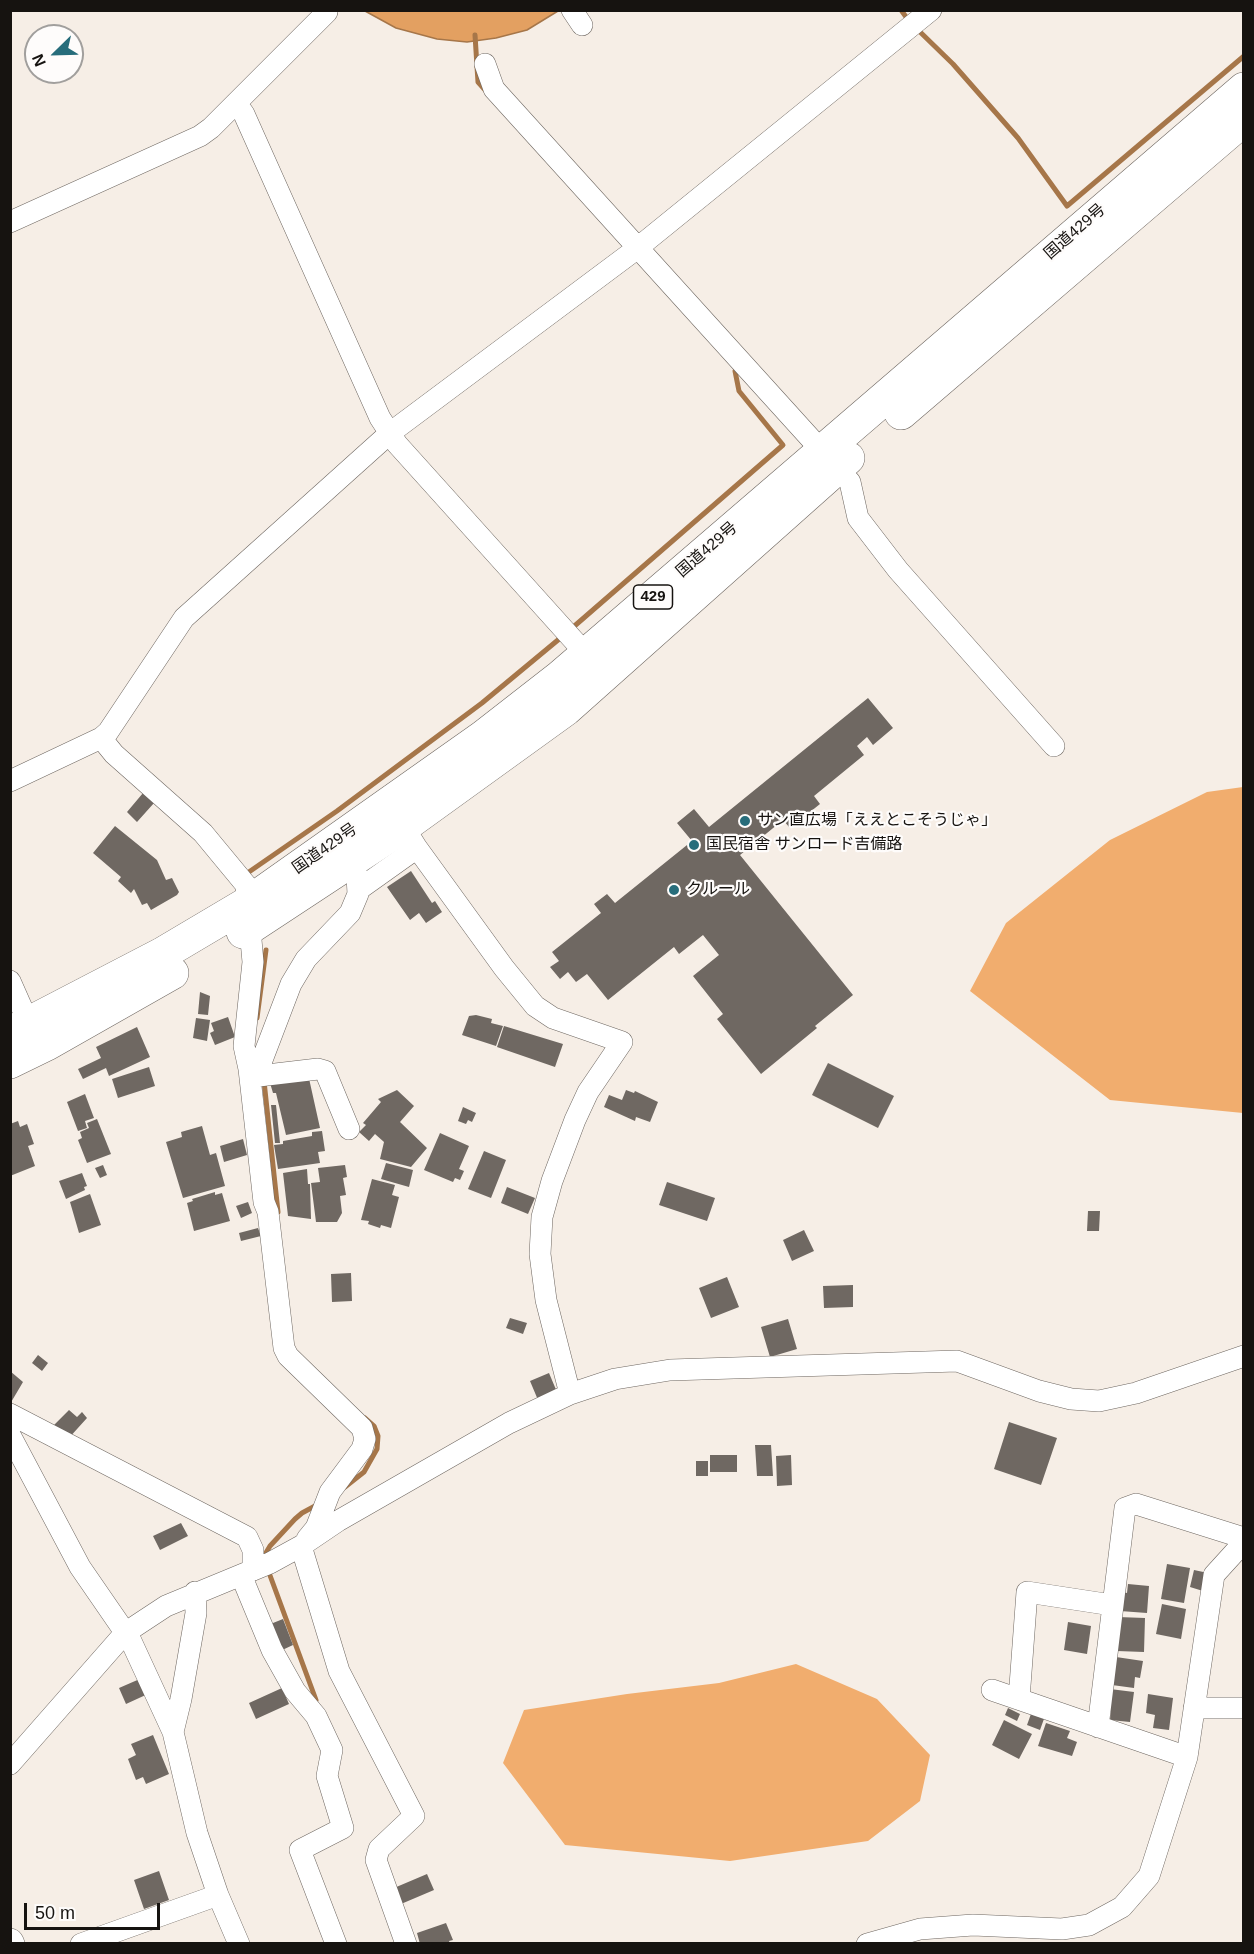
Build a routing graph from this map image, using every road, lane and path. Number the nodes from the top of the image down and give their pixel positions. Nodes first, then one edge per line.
1 (327, 12) dead end
2 (919, 20) edge
3 (485, 64) dead end
4 (1244, 89) edge
5 (236, 103) junction
6 (1244, 119) edge
7 (10, 222) edge
8 (635, 251) junction
9 (390, 432) junction
10 (829, 459) junction
11 (573, 640) junction
12 (101, 738) junction
13 (1054, 746) dead end
14 (10, 781) edge
15 (403, 826) junction
16 (352, 862) junction
17 (249, 915) junction
18 (10, 981) edge
19 (18, 1041) edge
20 (250, 1073) junction
21 (349, 1129) dead end
22 (1244, 1356) edge
23 (570, 1394) junction
24 (10, 1414) edge
25 (10, 1435) edge
26 (1244, 1540) edge
27 (301, 1546) junction
28 (256, 1569) junction
29 (195, 1593) junction
30 (1112, 1605) junction
31 (125, 1633) junction
32 (992, 1690) dead end
33 (1019, 1699) junction
34 (1194, 1708) junction
35 (1244, 1708) edge
36 (1098, 1727) junction
37 (173, 1732) junction
38 (1186, 1757) junction
39 (10, 1764) edge
40 (218, 1895) junction
41 (81, 1944) edge
42 (239, 1944) edge
43 (336, 1944) edge
44 (406, 1944) edge
45 (867, 1944) edge

1 - 5 street
2 - 8 street
3 - 8 street
4 - 10 highway, 国道429号 / 429
5 - 7 street
5 - 9 street
6 - 10 highway, 国道429号 / 429
8 - 9 street
8 - 10 street
9 - 11 street
9 - 12 street
10 - 11 highway, 国道429号 / 429
10 - 13 street
10 - 15 highway, 国道429号 / 429
11 - 15 highway, 国道429号 / 429
12 - 14 street
12 - 17 street
15 - 16 highway, 国道429号 / 429
15 - 23 street
16 - 17 highway, 国道429号 / 429
16 - 20 street
17 - 19 highway, 国道429号 / 429
17 - 20 street
18 - 19 street
20 - 21 street
20 - 27 street
22 - 23 street
23 - 27 street
24 - 28 street
25 - 31 street
26 - 30 street
26 - 34 street
27 - 28 street
27 - 44 street
28 - 29 street
28 - 43 street
29 - 31 street
29 - 37 street
30 - 33 street
30 - 36 street
31 - 37 street
31 - 39 street
32 - 33 street
33 - 36 street
34 - 35 street
34 - 38 street
36 - 38 street
37 - 40 street
38 - 45 street
40 - 41 street
40 - 42 street

